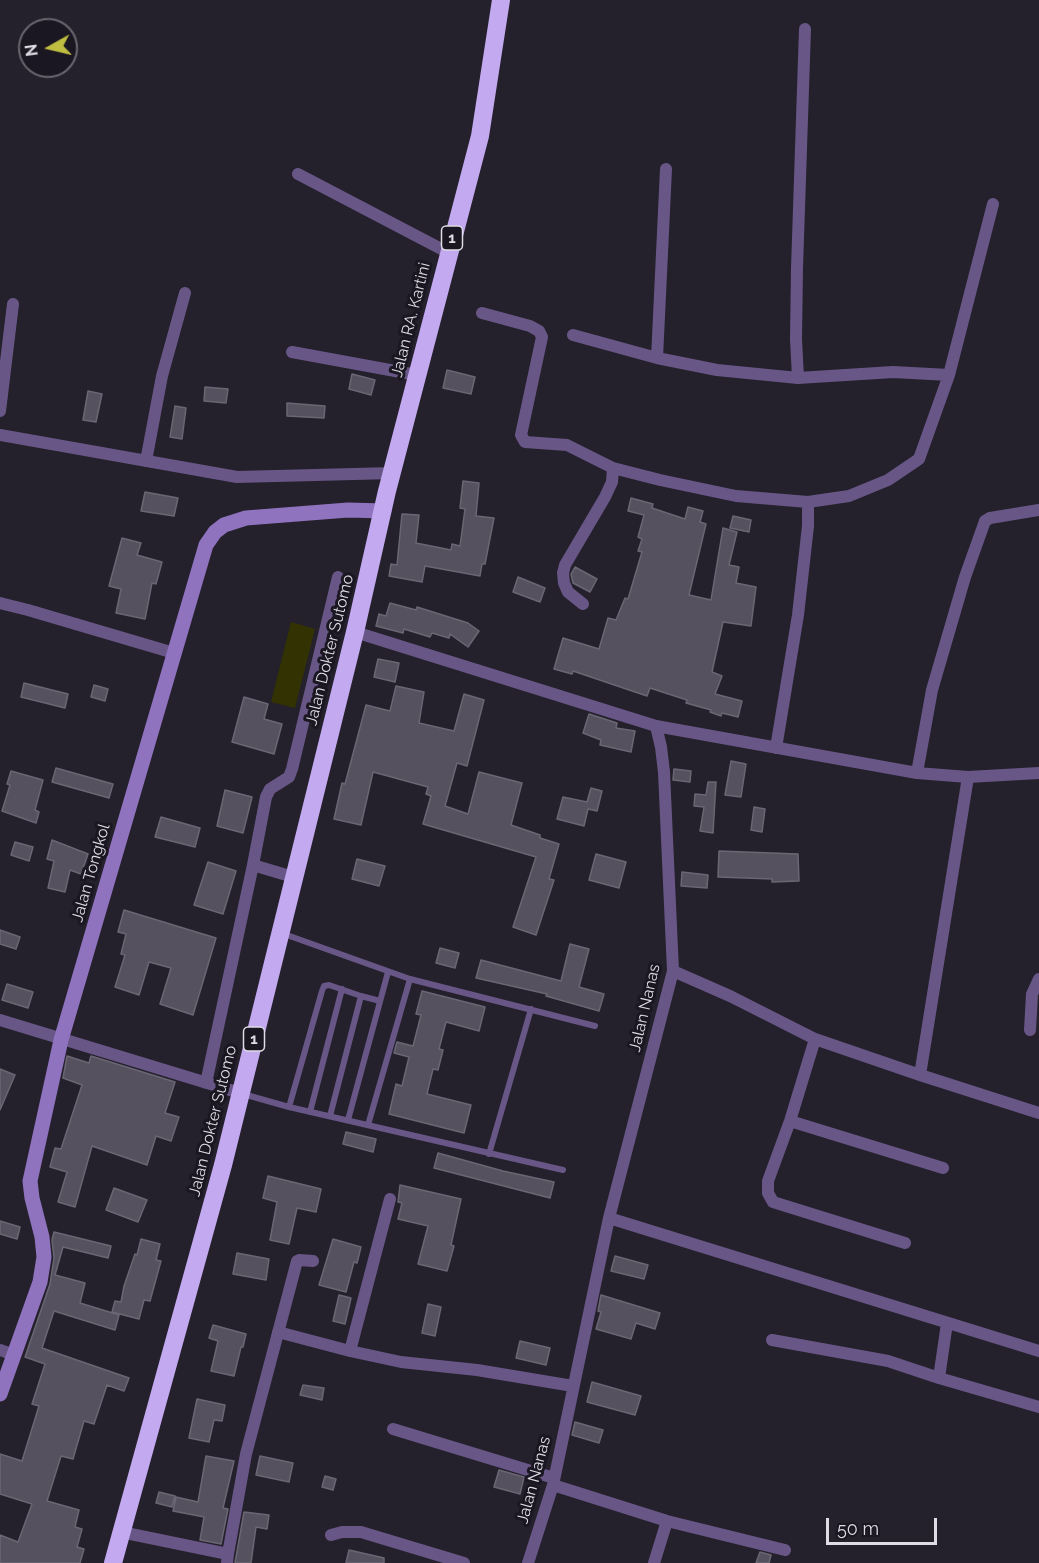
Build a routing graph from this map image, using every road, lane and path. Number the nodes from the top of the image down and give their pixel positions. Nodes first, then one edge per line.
1 (501, 0) edge
2 (805, 29) dead end
3 (666, 169) dead end
4 (298, 174) dead end
5 (993, 204) dead end
6 (448, 253) junction
7 (185, 293) dead end
8 (13, 304) dead end
9 (482, 314) dead end
10 (573, 335) dead end
11 (292, 352) dead end
12 (657, 358) junction
13 (417, 375) junction
14 (949, 375) junction
15 (798, 378) junction
16 (0, 411) edge
17 (0, 435) edge
18 (146, 461) junction
19 (613, 468) junction
20 (390, 483) junction
21 (808, 506) junction
22 (348, 510) junction
23 (1039, 510) edge
24 (384, 511) junction
25 (338, 577) dead end
26 (0, 603) edge
27 (583, 604) dead end
28 (355, 632) junction
29 (174, 653) junction
30 (656, 726) junction
31 (776, 748) junction
32 (917, 773) junction
33 (1039, 773) edge
34 (968, 777) junction
35 (253, 865) junction
36 (294, 877) junction
37 (280, 932) junction
38 (673, 971) junction
39 (388, 972) junction
40 (410, 979) junction
41 (1039, 979) edge
42 (342, 989) junction
43 (361, 996) junction
44 (380, 1001) junction
45 (531, 1009) junction
46 (0, 1020) edge
47 (595, 1026) dead end
48 (1030, 1030) dead end
49 (815, 1038) junction
50 (61, 1040) junction
51 (920, 1075) junction
52 (206, 1083) junction
53 (240, 1093) junction
54 (289, 1107) junction
55 (310, 1112) junction
56 (1039, 1113) edge
57 (330, 1116) junction
58 (348, 1120) junction
59 (790, 1121) junction
60 (368, 1125) junction
61 (489, 1154) junction
62 (943, 1168) dead end
63 (562, 1170) dead end
64 (390, 1199) dead end
65 (609, 1218) junction
66 (905, 1243) dead end
67 (312, 1261) dead end
68 (947, 1323) junction
69 (278, 1332) junction
70 (772, 1340) dead end
71 (350, 1351) junction
72 (1039, 1351) edge
73 (7, 1353) edge
74 (939, 1378) junction
75 (573, 1386) junction
76 (0, 1394) edge
77 (1039, 1407) edge
78 (393, 1429) dead end
79 (554, 1481) junction
80 (667, 1521) junction
81 (121, 1532) junction
82 (332, 1535) dead end
83 (785, 1550) dead end
84 (227, 1559) edge
85 (112, 1563) edge
86 (464, 1563) edge
87 (528, 1563) edge
88 (654, 1563) edge

1 - 6 highway, Jalan RA. Kartini / 1
2 - 15 street
3 - 12 street
4 - 6 street
5 - 14 street
6 - 13 highway, Jalan RA. Kartini / 1
7 - 18 street
8 - 16 street
9 - 19 street
10 - 12 street
11 - 13 street
12 - 15 street
13 - 20 highway, Jalan RA. Kartini / 1
14 - 15 street
14 - 21 street
17 - 18 street
18 - 20 street
19 - 21 street
19 - 27 street
20 - 22 street
20 - 24 highway, 1
21 - 31 street
22 - 24 street, Jalan Tongkol
22 - 29 street, Jalan Tongkol
23 - 32 street
24 - 28 highway, Jalan Dokter Sutomo / 1
25 - 35 street
26 - 29 street
28 - 30 street
28 - 36 highway, Jalan Dokter Sutomo / 1
29 - 50 street, Jalan Tongkol
30 - 31 street
30 - 38 street, Jalan Nanas
31 - 32 street
32 - 34 street
33 - 34 street
34 - 51 street
35 - 36 street
35 - 52 street
36 - 37 highway, Jalan Dokter Sutomo / 1
37 - 39 lane
37 - 53 highway, Jalan Dokter Sutomo / 1
38 - 49 street
38 - 65 street, Jalan Nanas
39 - 40 lane
39 - 44 lane
40 - 45 lane
40 - 60 lane
41 - 48 street
42 - 43 lane
42 - 54 lane
42 - 55 lane
43 - 44 lane
43 - 57 lane
44 - 58 lane
45 - 47 lane
45 - 61 lane
46 - 50 street
49 - 51 street
49 - 59 street
50 - 52 street
50 - 73 street, Jalan Tongkol
51 - 56 street
52 - 53 street
53 - 54 lane
53 - 81 highway, Jalan Dokter Sutomo / 1
54 - 55 lane
55 - 57 lane
57 - 58 lane
58 - 60 lane
59 - 62 street
59 - 66 street
60 - 61 lane
61 - 63 lane
64 - 71 street
65 - 68 street
65 - 75 street, Jalan Nanas
67 - 69 street
68 - 72 street
68 - 74 street
69 - 71 street
69 - 84 street
70 - 74 street
71 - 75 street
73 - 76 street, Jalan Tongkol
74 - 77 street
75 - 79 street, Jalan Nanas
78 - 79 street
79 - 80 street
79 - 87 street, Jalan Nanas
80 - 83 street
80 - 88 street
81 - 84 street
81 - 85 highway, Jalan Dokter Sutomo / 1
82 - 86 street

